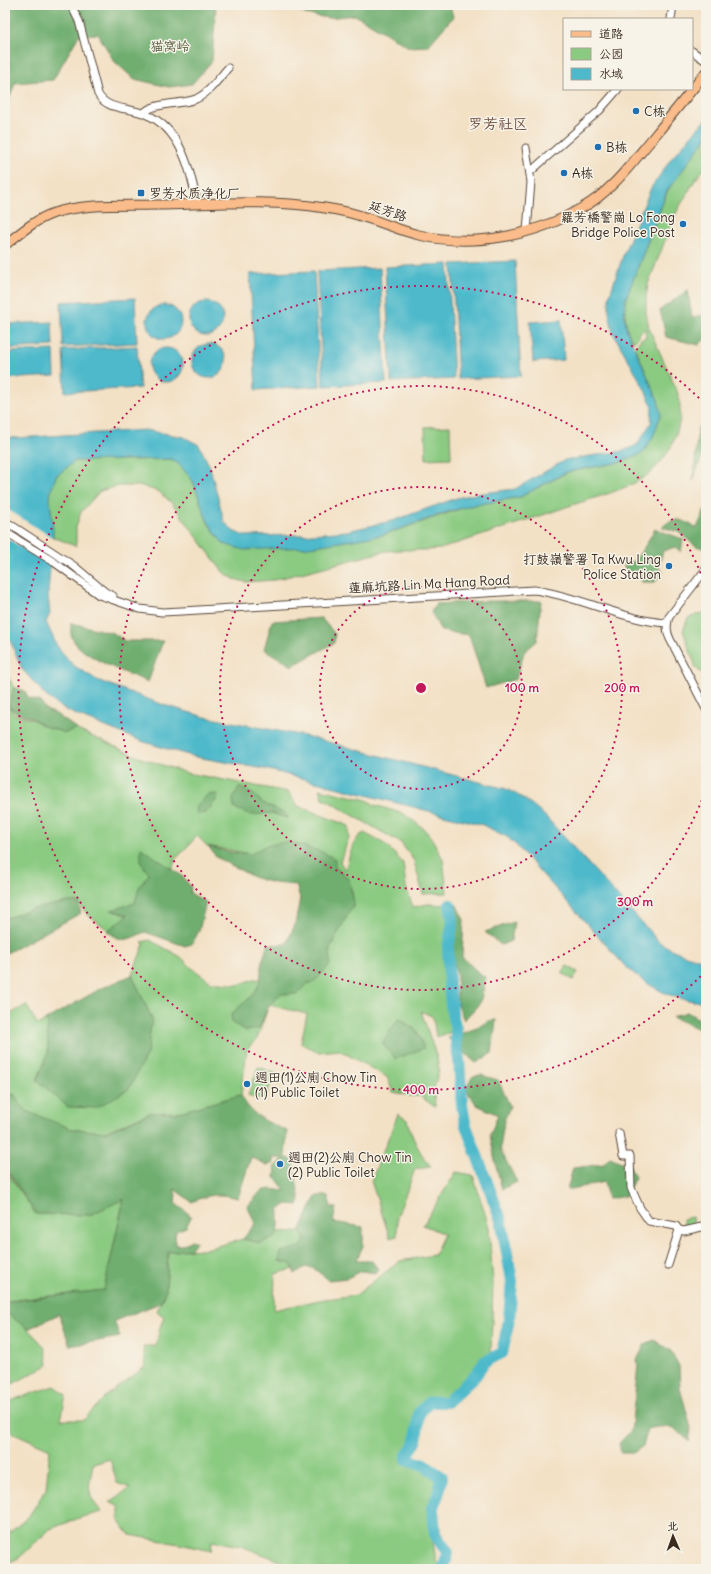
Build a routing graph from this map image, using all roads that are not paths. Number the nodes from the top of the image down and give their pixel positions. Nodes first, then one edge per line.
1 (71, 5) edge
2 (673, 5) edge
3 (671, 18) edge
4 (693, 52) edge
5 (706, 61) edge
6 (228, 68) dead end
7 (706, 72) edge
8 (693, 88) edge
9 (617, 90) edge
10 (692, 90) edge
11 (144, 113) junction
12 (526, 148) dead end
13 (530, 172) junction
14 (197, 204) junction
15 (527, 231) junction
16 (5, 245) edge
17 (5, 521) edge
18 (5, 532) edge
19 (56, 559) junction
20 (706, 569) edge
21 (667, 623) junction
22 (706, 709) edge
23 (619, 1133) dead end
24 (706, 1226) edge
25 (679, 1230) junction
26 (668, 1265) dead end

1 - 11 street
2 - 3 street
4 - 5 street
6 - 11 street
7 - 8 main road, 延芳路
9 - 13 street
10 - 15 main road, 延芳路
11 - 14 street
12 - 13 street
13 - 15 street
14 - 15 main road, 延芳路
14 - 16 main road, 延芳路
17 - 19 street, 蓮麻坑路 Lin Ma Hang Road
18 - 19 street, 蓮麻坑路 Lin Ma Hang Road
19 - 21 street, 蓮麻坑路 Lin Ma Hang Road
20 - 21 street
21 - 22 street
23 - 25 street
24 - 25 street
25 - 26 street

